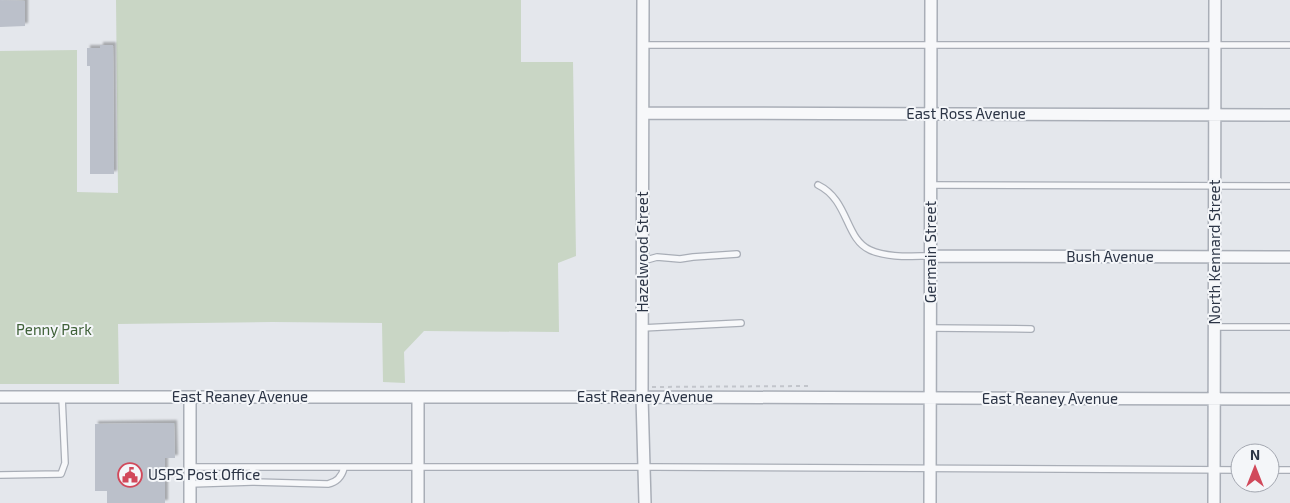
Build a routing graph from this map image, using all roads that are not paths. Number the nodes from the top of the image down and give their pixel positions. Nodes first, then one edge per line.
1 (643, 0) edge
2 (931, 0) edge
3 (1215, 0) edge
4 (931, 44) junction
5 (643, 45) junction
6 (1215, 45) junction
7 (1290, 45) edge
8 (643, 114) junction
9 (931, 114) junction
10 (1215, 115) junction
11 (1290, 115) edge
12 (818, 185) dead end
13 (931, 185) junction
14 (1215, 186) junction
15 (1290, 186) edge
16 (737, 254) dead end
17 (931, 256) junction
18 (1215, 257) junction
19 (1290, 257) edge
20 (643, 261) junction
21 (741, 323) dead end
22 (1214, 327) junction
23 (1290, 327) edge
24 (642, 328) junction
25 (931, 328) junction
26 (1031, 329) dead end
27 (190, 397) junction
28 (642, 397) junction
29 (0, 398) edge
30 (62, 398) junction
31 (418, 398) junction
32 (930, 398) junction
33 (1214, 399) junction
34 (1290, 399) edge
35 (190, 467) junction
36 (252, 467) junction
37 (645, 467) junction
38 (344, 468) junction
39 (418, 468) junction
40 (930, 468) junction
41 (1214, 470) junction
42 (1230, 470) edge
43 (0, 474) edge
44 (252, 482) junction
45 (190, 484) junction
46 (190, 503) edge
47 (418, 503) edge
48 (645, 503) edge
49 (930, 503) edge
50 (1214, 503) edge

1 - 5 street, Hazelwood Street
2 - 4 street, Germain Street
3 - 6 street, North Kennard Street
4 - 5 lane
4 - 6 lane
4 - 9 street, Germain Street
5 - 8 street, Hazelwood Street
6 - 7 lane
6 - 10 street, North Kennard Street
8 - 9 street, East Ross Avenue
8 - 20 street, Hazelwood Street
9 - 10 street, East Ross Avenue
9 - 13 street, Germain Street
10 - 11 street, East Ross Avenue
10 - 14 street, North Kennard Street
12 - 17 lane
13 - 14 lane
13 - 17 street, Germain Street
14 - 15 lane
14 - 18 street, North Kennard Street
16 - 20 lane
17 - 18 street, Bush Avenue
17 - 25 street, Germain Street
18 - 19 street, Bush Avenue
18 - 22 street, North Kennard Street
20 - 24 street, Hazelwood Street
21 - 24 lane
22 - 23 lane
22 - 33 street, North Kennard Street
24 - 28 street, Hazelwood Street
25 - 26 lane
25 - 32 street, Germain Street
27 - 30 street, East Reaney Avenue
27 - 31 street, East Reaney Avenue
27 - 35 street
28 - 31 street, East Reaney Avenue
28 - 32 street, East Reaney Avenue
28 - 37 street, Hazelwood Street
29 - 30 street, East Reaney Avenue
30 - 43 lane
31 - 39 street
32 - 33 street, East Reaney Avenue
32 - 40 street, Germain Street
33 - 34 street, East Reaney Avenue
33 - 41 street, North Kennard Street
35 - 36 lane
35 - 45 street
36 - 38 lane
36 - 44 lane
37 - 39 lane
37 - 40 lane
37 - 48 street, Hazelwood Street
38 - 39 lane
38 - 44 lane
39 - 47 street
40 - 41 lane
40 - 49 street, Germain Street
41 - 42 lane
41 - 50 street, North Kennard Street
44 - 45 lane
45 - 46 street

